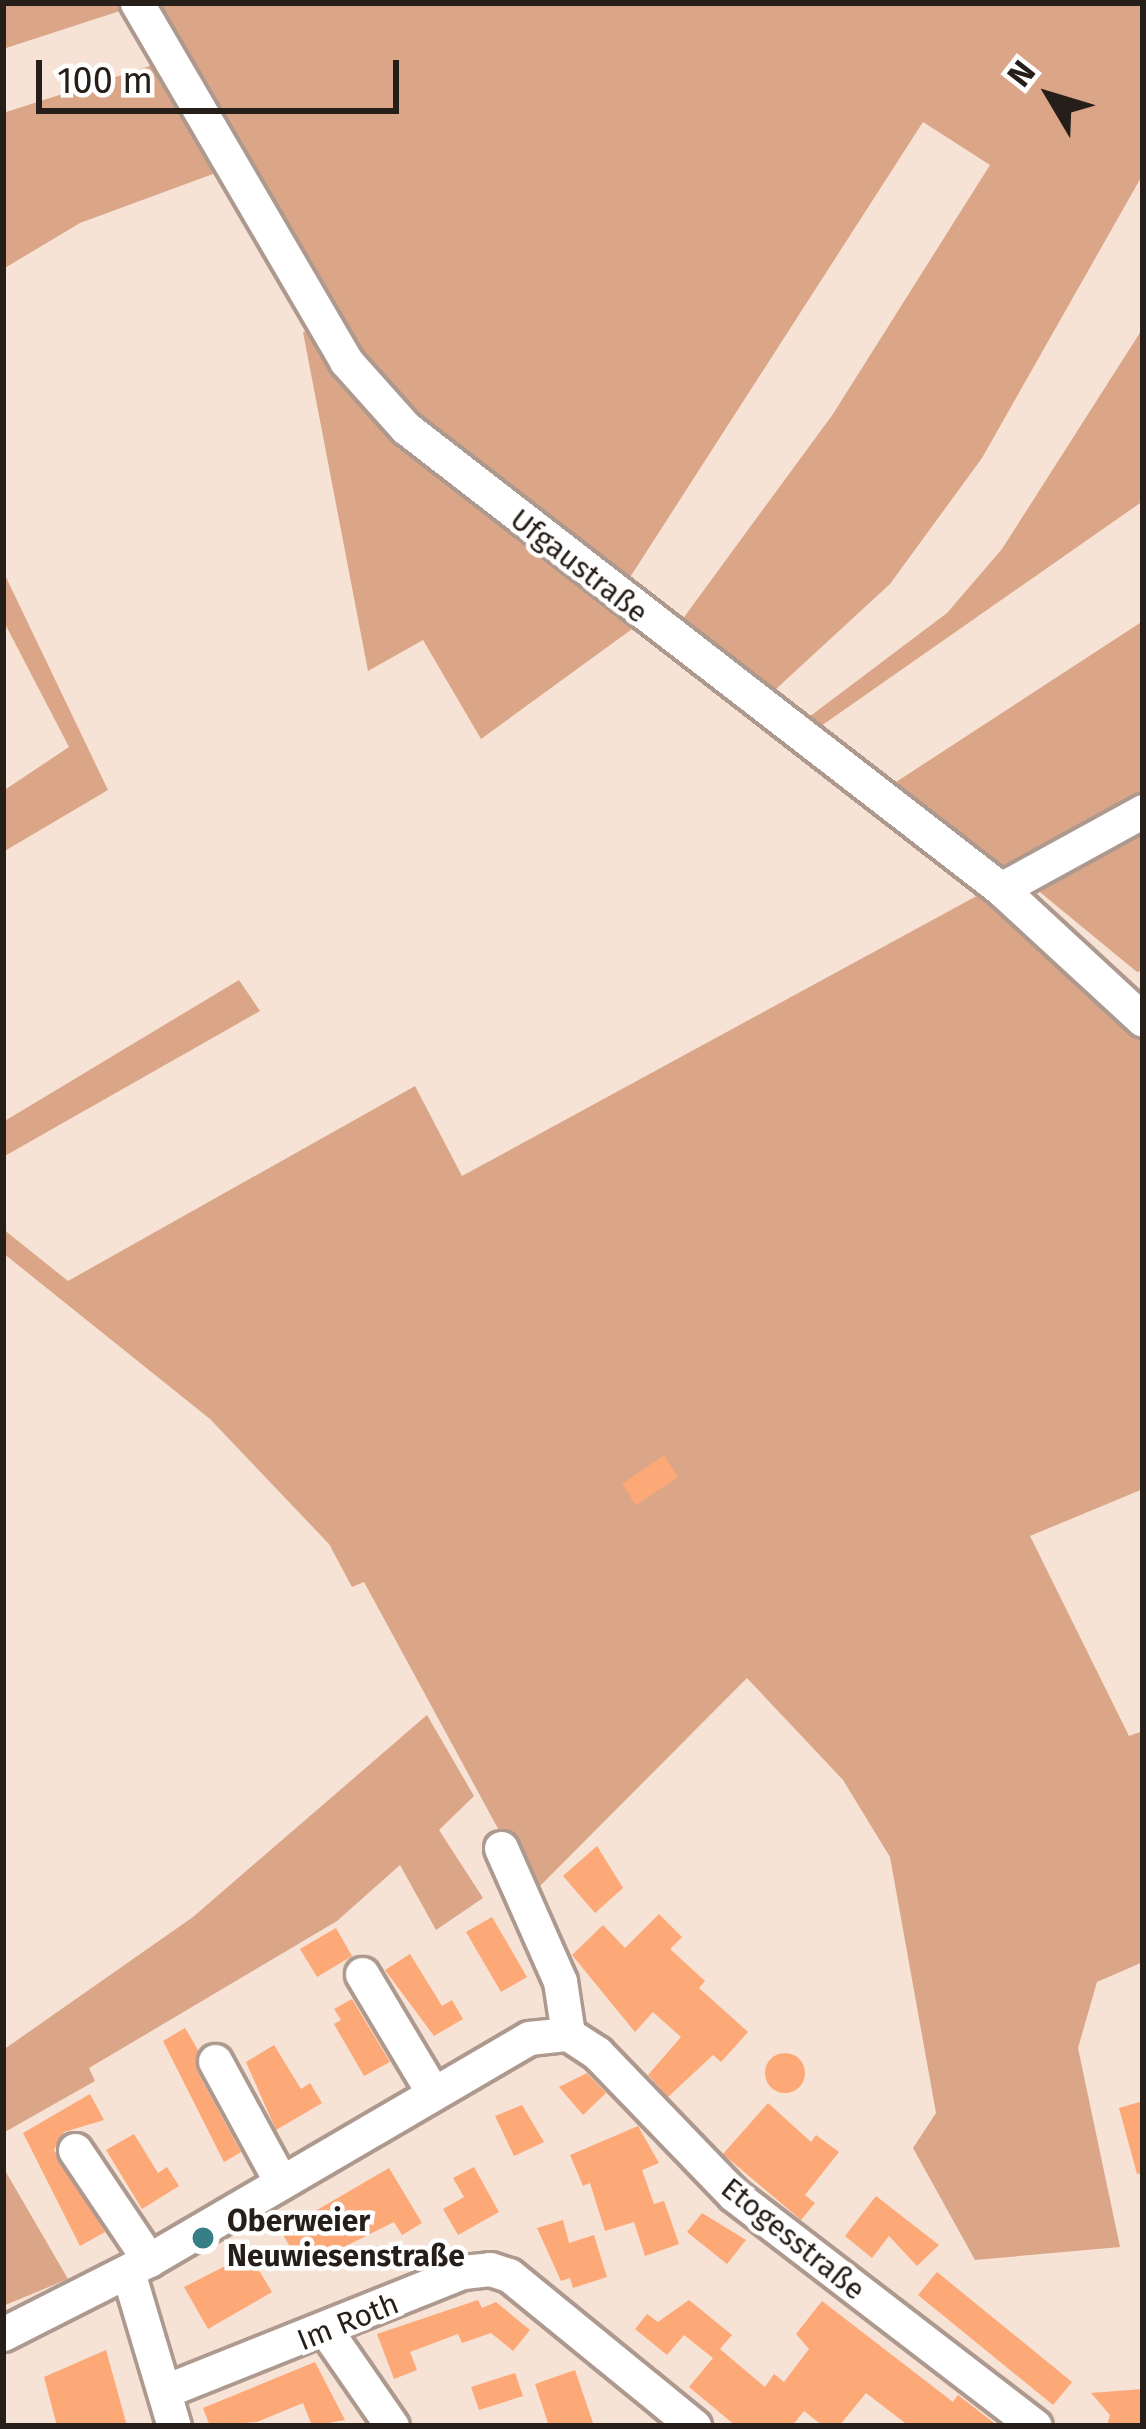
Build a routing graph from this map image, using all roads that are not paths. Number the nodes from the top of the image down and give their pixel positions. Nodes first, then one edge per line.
1 (137, 3) edge
2 (1143, 811) edge
3 (1001, 889) junction
4 (1143, 1020) edge
5 (501, 1848) dead end
6 (362, 1974) dead end
7 (568, 2034) junction
8 (215, 2061) dead end
9 (431, 2091) junction
10 (75, 2150) dead end
11 (281, 2182) junction
12 (138, 2266) junction
13 (328, 2332) junction
14 (3, 2334) edge
15 (165, 2391) junction
16 (174, 2426) edge
17 (392, 2426) edge
18 (694, 2426) edge
19 (1032, 2426) edge

1 - 3 street, Ufgaustraße
2 - 3 street
3 - 4 street, Ufgaustraße
5 - 7 street
6 - 9 street
7 - 9 street
7 - 19 street, Etogesstraße
8 - 11 street
9 - 11 street
10 - 12 street
11 - 12 street
12 - 14 street
12 - 15 street
13 - 15 street, Im Roth
13 - 17 street
13 - 18 street, Im Roth
15 - 16 street

